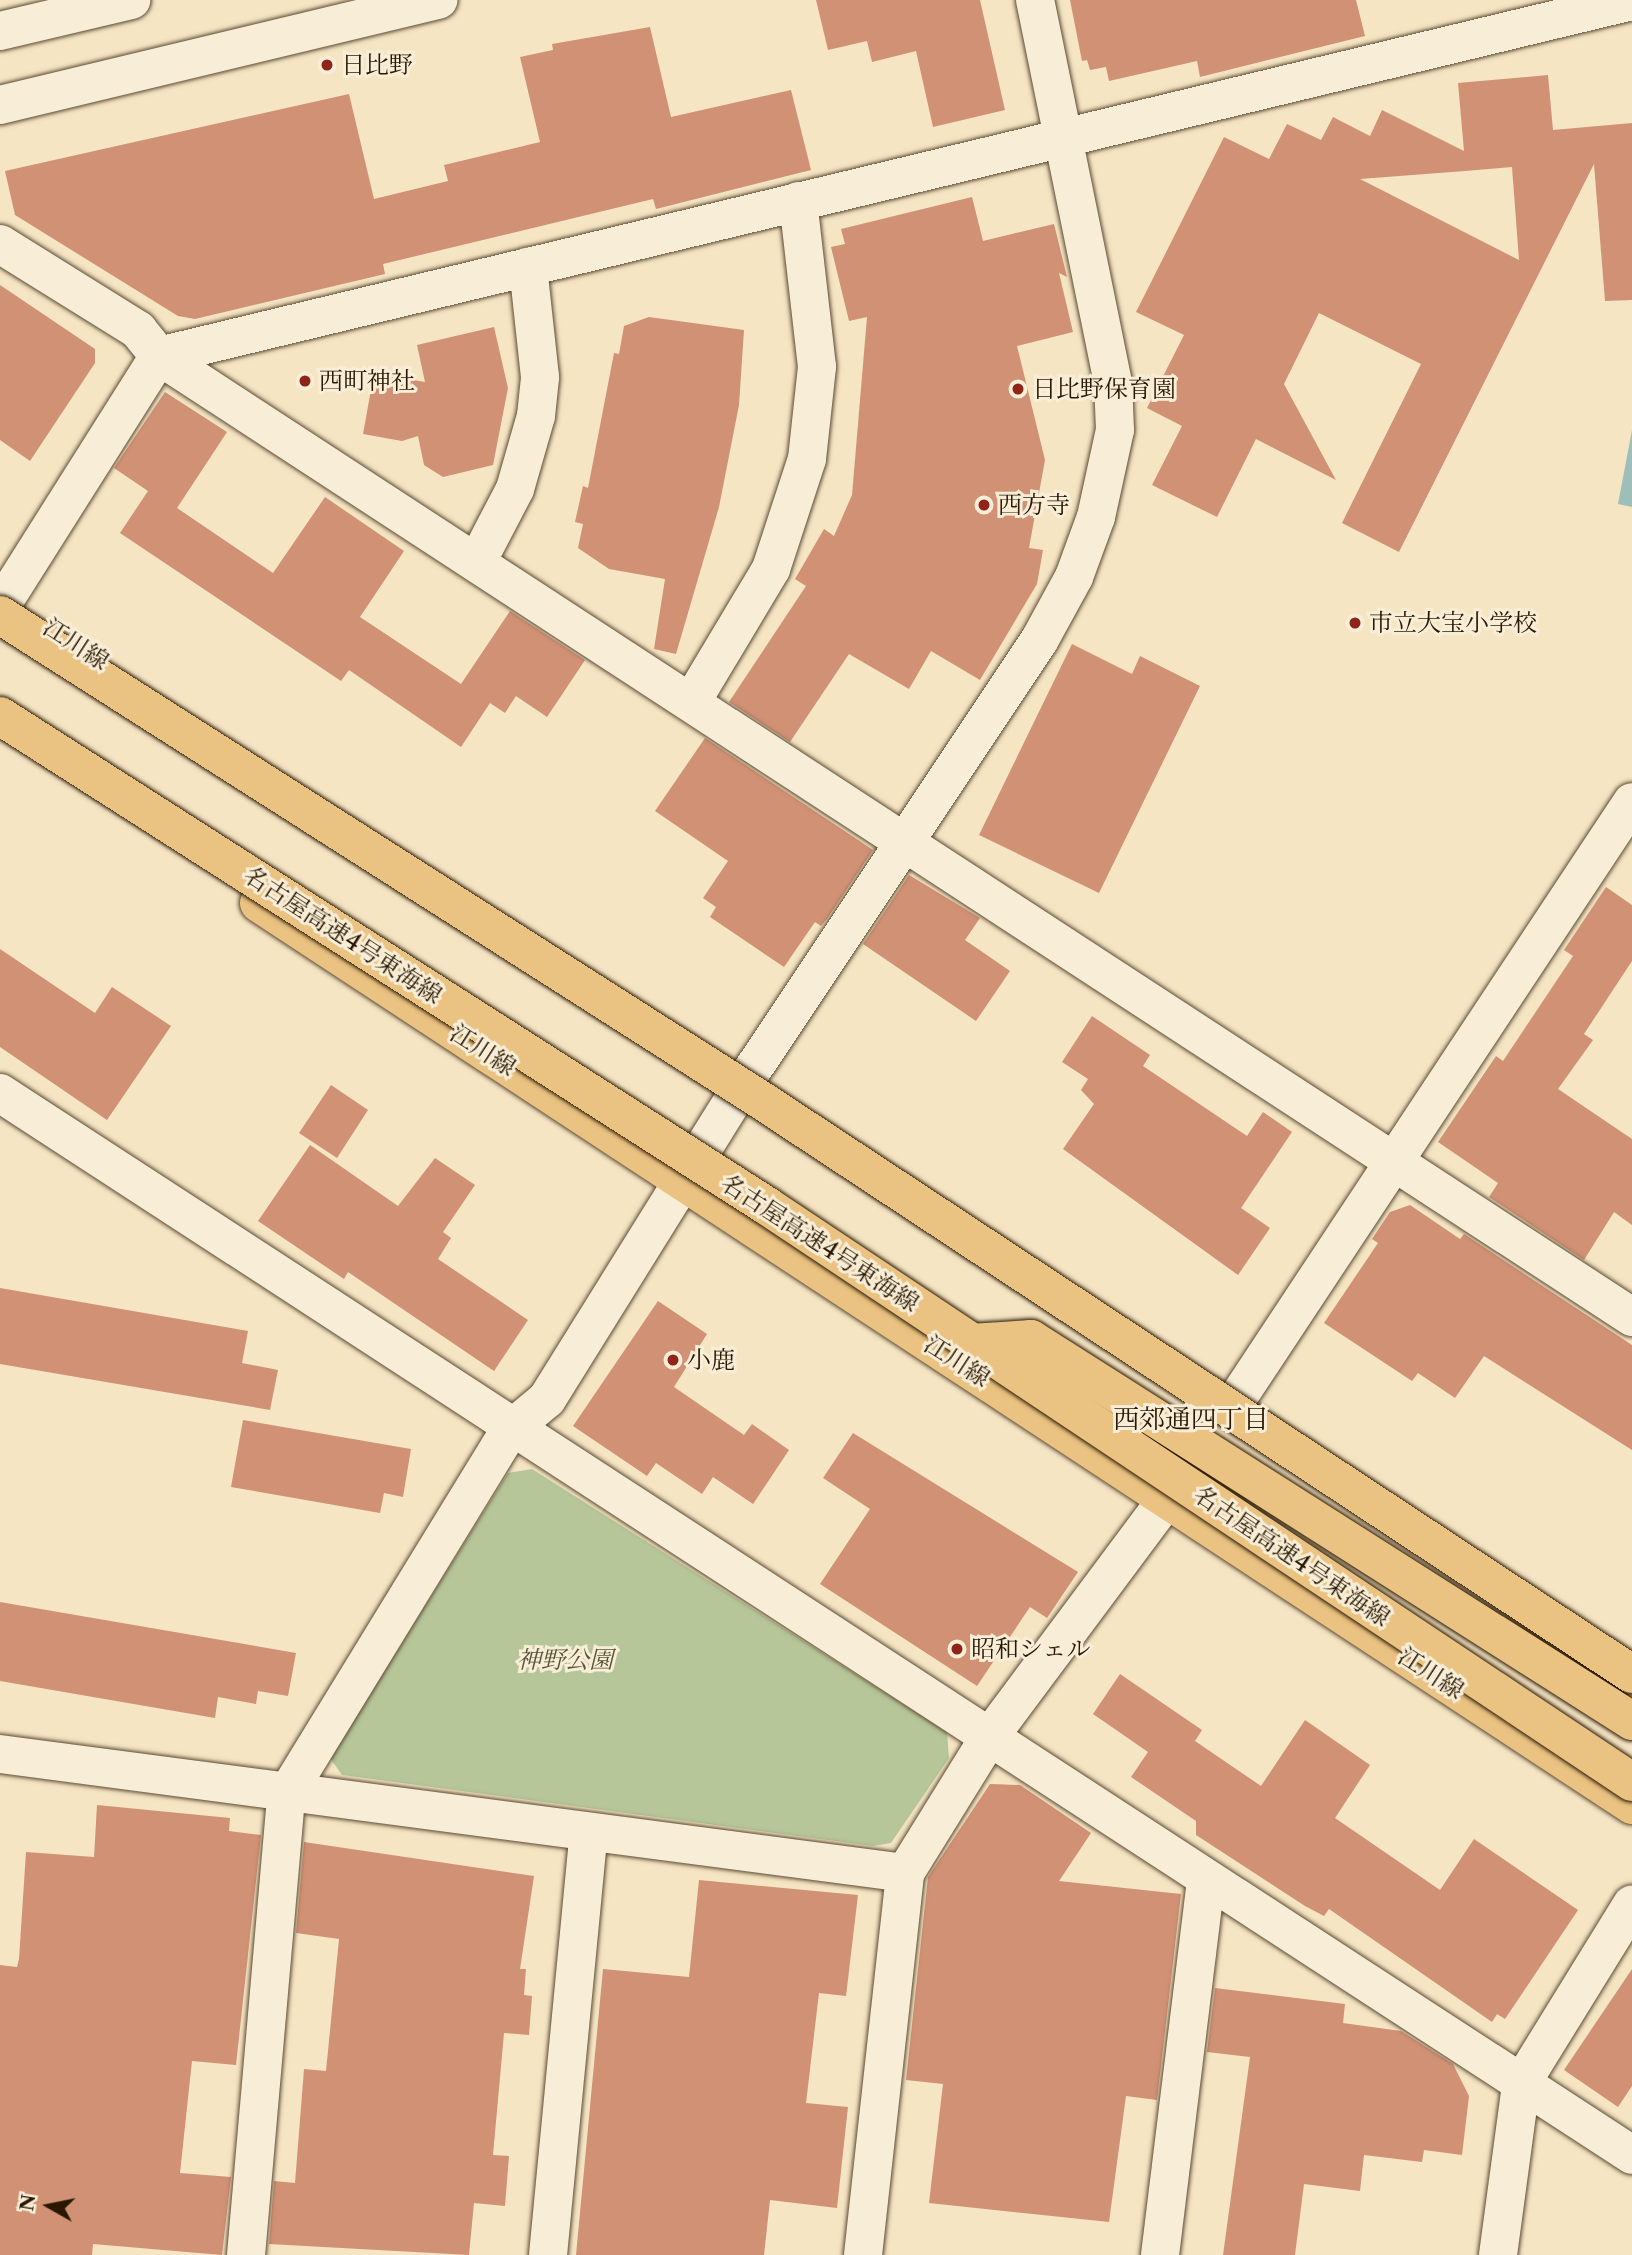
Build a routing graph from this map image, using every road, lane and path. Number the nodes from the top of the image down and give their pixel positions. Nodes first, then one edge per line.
1 (131, 0) edge
2 (439, 0) edge
3 (1035, 0) edge
4 (1632, 1) edge
5 (0, 31) edge
6 (0, 105) edge
7 (1065, 134) junction
8 (798, 201) junction
9 (0, 244) edge
10 (528, 267) junction
11 (159, 356) junction
12 (477, 562) junction
13 (2, 602) edge
14 (692, 701) junction
15 (0, 716) edge
16 (0, 735) edge
17 (1632, 802) edge
18 (908, 845) junction
19 (747, 1077) junction
20 (0, 1093) edge
21 (1393, 1161) junction
22 (684, 1181) junction
23 (1632, 1317) edge
24 (971, 1342) junction
25 (1235, 1402) junction
26 (510, 1430) junction
27 (1167, 1499) junction
28 (1632, 1654) edge
29 (1632, 1674) edge
30 (1632, 1721) edge
31 (988, 1739) junction
32 (0, 1754) edge
33 (1632, 1782) edge
34 (286, 1795) junction
35 (1632, 1805) edge
36 (589, 1833) junction
37 (905, 1873) junction
38 (1206, 1880) junction
39 (1632, 1904) edge
40 (1521, 2084) junction
41 (1632, 2155) edge
42 (246, 2255) edge
43 (548, 2255) edge
44 (863, 2255) edge
45 (1160, 2255) edge
46 (1498, 2255) edge

1 - 5 street
2 - 6 street
3 - 7 street
4 - 7 street
7 - 8 street
7 - 18 street
8 - 10 street
8 - 14 street
9 - 11 street
10 - 11 street
10 - 12 street
11 - 12 street
11 - 13 street
12 - 14 street
13 - 19 main road, 江川線
13 - 29 main road, bridge
14 - 18 street
15 - 24 main road, 名古屋高速4号東海線, bridge
16 - 22 main road, 江川線
17 - 21 street
18 - 19 street
18 - 21 street
19 - 22 street
19 - 25 main road, 江川線
20 - 26 street
21 - 23 street
21 - 25 street
22 - 26 street
22 - 27 main road, 江川線
24 - 30 main road, bridge
24 - 33 main road, 名古屋高速4号東海線, bridge
25 - 28 main road, 江川線
26 - 31 street
26 - 34 street
27 - 31 street
27 - 35 main road, 江川線
31 - 37 street
31 - 38 street
32 - 34 street
34 - 36 street
34 - 42 street
36 - 37 street
36 - 43 street
37 - 44 street
38 - 40 street
38 - 45 street
39 - 40 street
40 - 41 street
40 - 46 street

